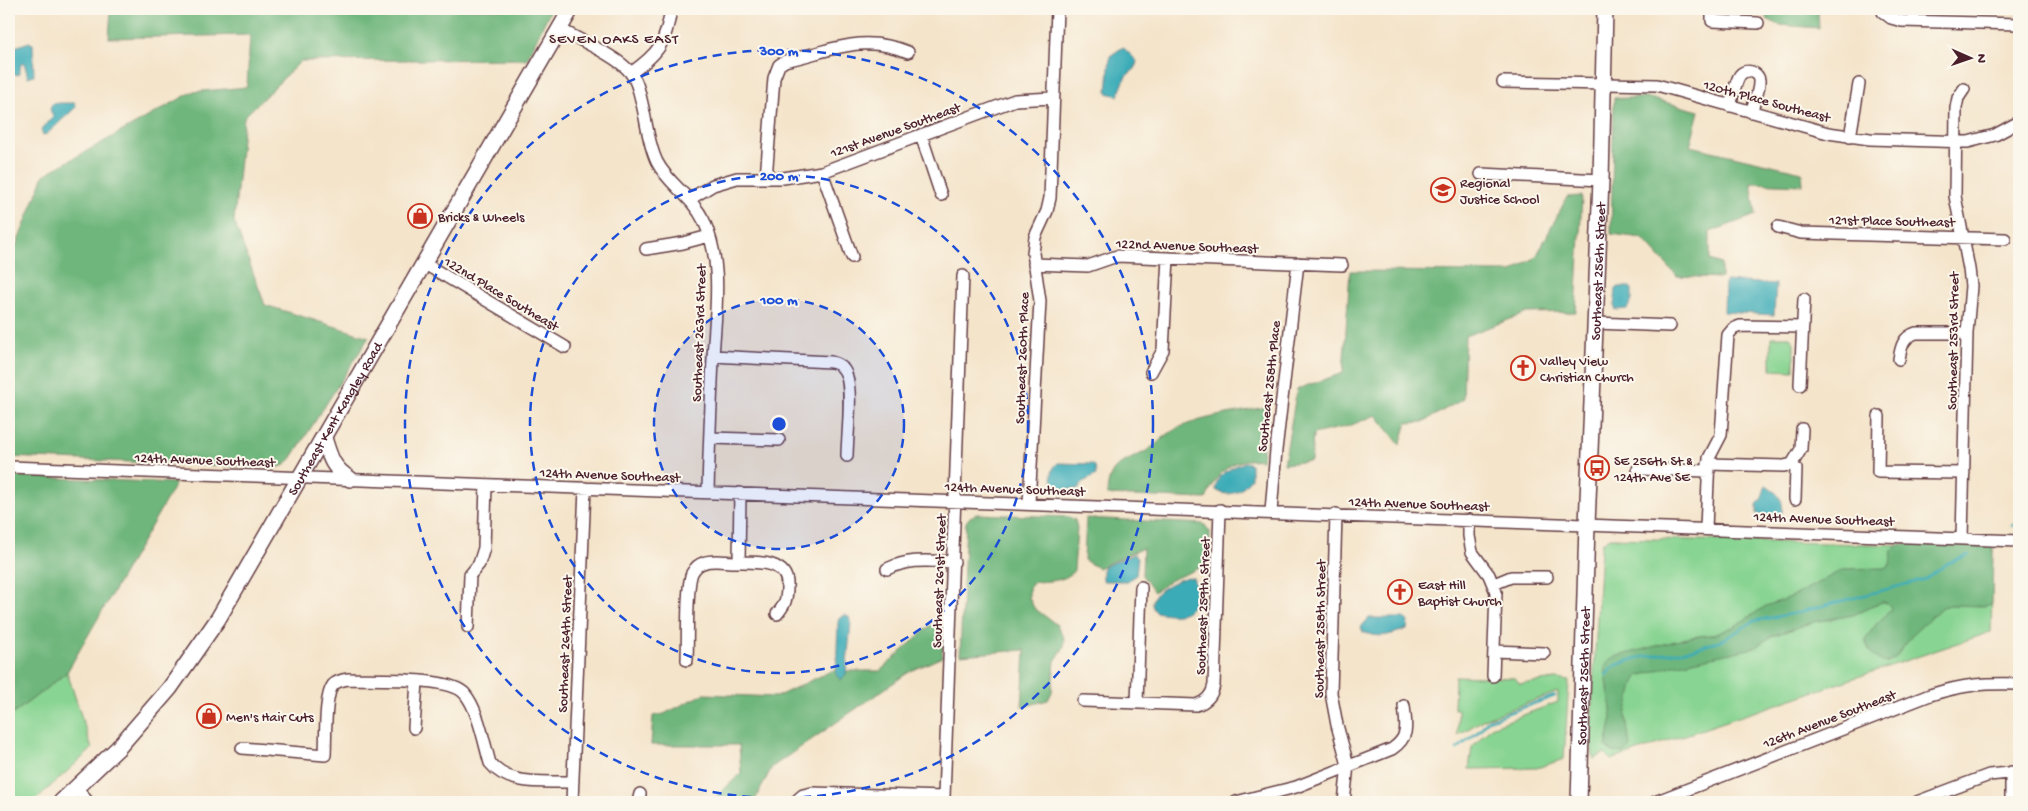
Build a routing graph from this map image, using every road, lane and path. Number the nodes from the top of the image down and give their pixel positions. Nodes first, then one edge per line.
1 (571, 9) edge
2 (671, 9) edge
3 (1057, 9) edge
4 (1606, 9) edge
5 (1712, 9) edge
6 (1883, 12) dead end
7 (1758, 23) dead end
8 (2019, 24) edge
9 (560, 29) junction
10 (908, 52) dead end
11 (631, 73) junction
12 (1503, 82) dead end
13 (1603, 83) junction
14 (1859, 84) dead end
15 (1964, 89) dead end
16 (1053, 98) junction
17 (1730, 106) junction
18 (1751, 112) junction
19 (2019, 122) edge
20 (921, 135) junction
21 (1850, 137) junction
22 (1954, 142) junction
23 (822, 172) junction
24 (1481, 174) dead end
25 (766, 178) junction
26 (1602, 180) junction
27 (941, 195) dead end
28 (690, 199) junction
29 (1778, 227) dead end
30 (709, 236) junction
31 (1963, 237) junction
32 (2005, 239) dead end
33 (646, 249) dead end
34 (852, 257) dead end
35 (1168, 258) junction
36 (1298, 263) junction
37 (425, 264) junction
38 (1034, 264) junction
39 (1342, 265) dead end
40 (963, 276) dead end
41 (1804, 299) dead end
42 (1596, 323) junction
43 (1670, 326) dead end
44 (1803, 327) junction
45 (1967, 333) junction
46 (565, 347) dead end
47 (713, 356) junction
48 (1899, 359) dead end
49 (1150, 372) dead end
50 (1800, 385) dead end
51 (1879, 416) dead end
52 (1802, 428) dead end
53 (324, 438) junction
54 (710, 438) junction
55 (779, 440) dead end
56 (847, 456) dead end
57 (1792, 464) junction
58 (9, 467) edge
59 (1709, 467) junction
60 (1638, 469) dead end
61 (1964, 473) junction
62 (301, 477) junction
63 (350, 479) junction
64 (486, 485) junction
65 (585, 488) junction
66 (708, 492) junction
67 (740, 492) junction
68 (1795, 499) dead end
69 (956, 501) junction
70 (1029, 503) junction
71 (1220, 510) junction
72 (1272, 512) junction
73 (1336, 514) junction
74 (1469, 520) junction
75 (1587, 525) junction
76 (1706, 528) junction
77 (1962, 538) junction
78 (2019, 541) edge
79 (739, 562) junction
80 (954, 562) junction
81 (887, 569) dead end
82 (1547, 577) dead end
83 (1494, 584) junction
84 (1141, 587) dead end
85 (777, 614) dead end
86 (468, 627) dead end
87 (1494, 651) junction
88 (1544, 653) dead end
89 (687, 660) dead end
90 (1493, 676) dead end
91 (417, 681) junction
92 (2019, 684) edge
93 (1083, 701) dead end
94 (1137, 703) junction
95 (1404, 706) dead end
96 (414, 728) dead end
97 (242, 748) dead end
98 (1348, 765) junction
99 (2015, 772) edge
100 (573, 782) junction
101 (77, 789) junction
102 (876, 799) edge
103 (61, 802) edge
104 (88, 802) edge
105 (572, 802) edge
106 (795, 802) edge
107 (1236, 802) edge
108 (1344, 802) edge
109 (1579, 802) edge
110 (1655, 802) edge
111 (1917, 802) edge
112 (2012, 802) edge

1 - 9 main road, Southeast Kent Kangley Road
2 - 11 street
3 - 16 street, Southeast 260th Place
4 - 13 main road, Southeast 256th Street
5 - 7 street
6 - 8 street
9 - 11 street
9 - 37 main road, Southeast Kent Kangley Road
10 - 25 street
11 - 28 street, Southeast 263rd Street
12 - 13 street, 120th Place Southeast
13 - 17 street, 120th Place Southeast
13 - 26 main road, Southeast 256th Street
14 - 21 street
15 - 22 street, Southeast 253rd Street
16 - 20 street, 121st Avenue Southeast
16 - 38 street, Southeast 260th Place
17 - 18 street, 120th Place Southeast
17 - 18 street
18 - 21 street, 120th Place Southeast
19 - 22 street, 120th Place Southeast
20 - 23 street, 121st Avenue Southeast
20 - 27 street
21 - 22 street, 120th Place Southeast
22 - 31 street, Southeast 253rd Street
23 - 25 street, 121st Avenue Southeast
23 - 34 street
24 - 26 street
25 - 28 street, 121st Avenue Southeast
26 - 42 main road, Southeast 256th Street
28 - 30 street, Southeast 263rd Street
29 - 31 street, 121st Place Southeast
30 - 33 street
30 - 47 street, Southeast 263rd Street
31 - 32 street, 121st Place Southeast
31 - 45 street, Southeast 253rd Street
35 - 36 street, 122nd Avenue Southeast
35 - 38 street, 122nd Avenue Southeast
35 - 49 street
36 - 39 street, 122nd Avenue Southeast
36 - 72 street, Southeast 258th Place
37 - 46 street, 122nd Place Southeast
37 - 53 main road, Southeast Kent Kangley Road
38 - 70 street, Southeast 260th Place
40 - 69 street, Southeast 261st Street
41 - 44 street
42 - 43 street
42 - 75 main road, Southeast 256th Street
44 - 50 street
44 - 59 street
45 - 48 street
45 - 61 street, Southeast 253rd Street
47 - 54 street, Southeast 263rd Street
47 - 56 street
51 - 61 street
52 - 57 street
53 - 62 main road, Southeast Kent Kangley Road
53 - 63 main road
54 - 55 street
54 - 66 street, Southeast 263rd Street
57 - 59 street
57 - 68 street
58 - 62 street, 124th Avenue Southeast
59 - 60 street
59 - 76 street
61 - 77 street, Southeast 253rd Street
62 - 63 street, 124th Avenue Southeast
62 - 101 main road, Southeast Kent Kangley Road
63 - 64 street, 124th Avenue Southeast
64 - 65 street, 124th Avenue Southeast
64 - 86 street
65 - 66 street, 124th Avenue Southeast
65 - 100 street, Southeast 264th Street
66 - 67 street, 124th Avenue Southeast
67 - 69 street, 124th Avenue Southeast
67 - 79 street
69 - 70 street, 124th Avenue Southeast
69 - 80 street, Southeast 261st Street
70 - 71 street, 124th Avenue Southeast
71 - 72 street, 124th Avenue Southeast
71 - 94 street, Southeast 259th Street
72 - 73 street, 124th Avenue Southeast
73 - 74 street, 124th Avenue Southeast
73 - 98 street, Southeast 258th Street
74 - 75 street, 124th Avenue Southeast
74 - 83 street
75 - 76 street, 124th Avenue Southeast
75 - 109 main road, Southeast 256th Street
76 - 77 street, 124th Avenue Southeast
77 - 78 street, 124th Avenue Southeast
79 - 85 street
79 - 89 street
80 - 81 street
80 - 102 street, Southeast 261st Street
82 - 83 street
83 - 87 street
84 - 94 street
87 - 88 street
87 - 90 street
91 - 96 street
91 - 97 street
91 - 100 street
92 - 110 street, 126th Avenue Southeast
93 - 94 street
95 - 98 street
98 - 107 street
98 - 108 street, Southeast 258th Street
99 - 111 street
99 - 112 street
100 - 105 street, Southeast 264th Street
101 - 103 main road, Southeast Kent Kangley Road
101 - 104 street
102 - 106 street

